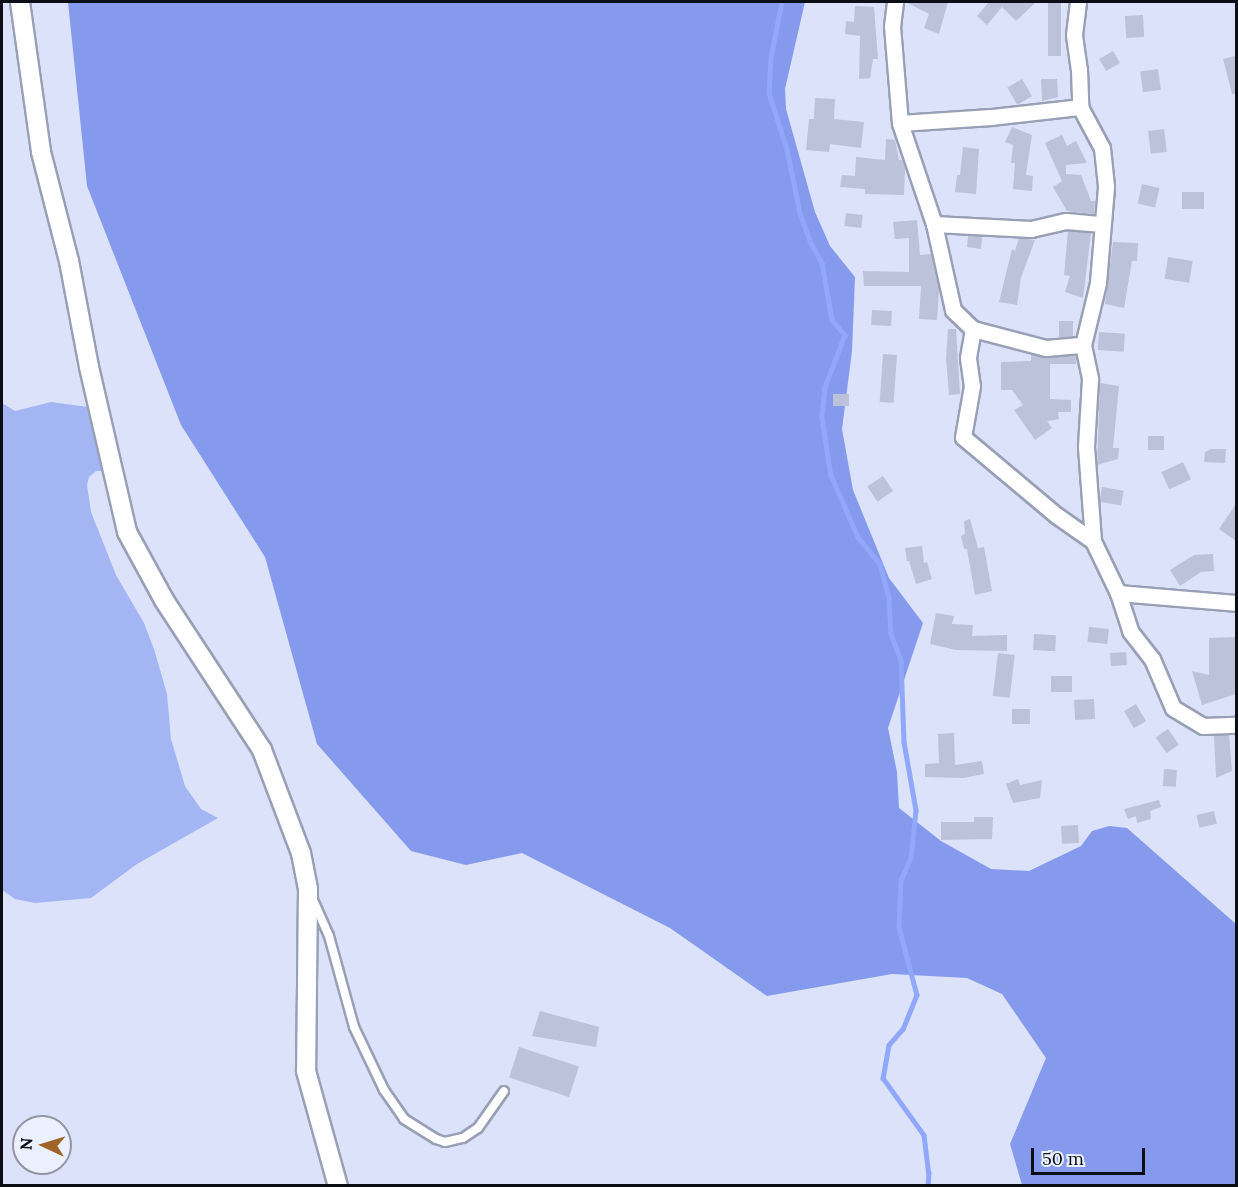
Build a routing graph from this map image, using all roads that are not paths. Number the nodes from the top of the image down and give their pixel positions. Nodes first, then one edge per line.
1 (20, 2) edge
2 (895, 2) edge
3 (1078, 2) edge
4 (1080, 106) junction
5 (900, 123) junction
6 (934, 224) junction
7 (1102, 224) junction
8 (973, 329) junction
9 (1083, 345) junction
10 (1093, 541) junction
11 (1119, 593) junction
12 (1236, 603) edge
13 (1236, 725) edge
14 (308, 890) junction
15 (504, 1091) dead end
16 (338, 1185) edge

1 - 14 street
2 - 5 street
3 - 4 street
4 - 5 street
4 - 7 street
5 - 6 street
6 - 7 street
6 - 8 street
7 - 9 street
8 - 9 street
8 - 10 street
9 - 10 street
10 - 11 street
11 - 12 street
11 - 13 street
14 - 15 lane
14 - 16 street

